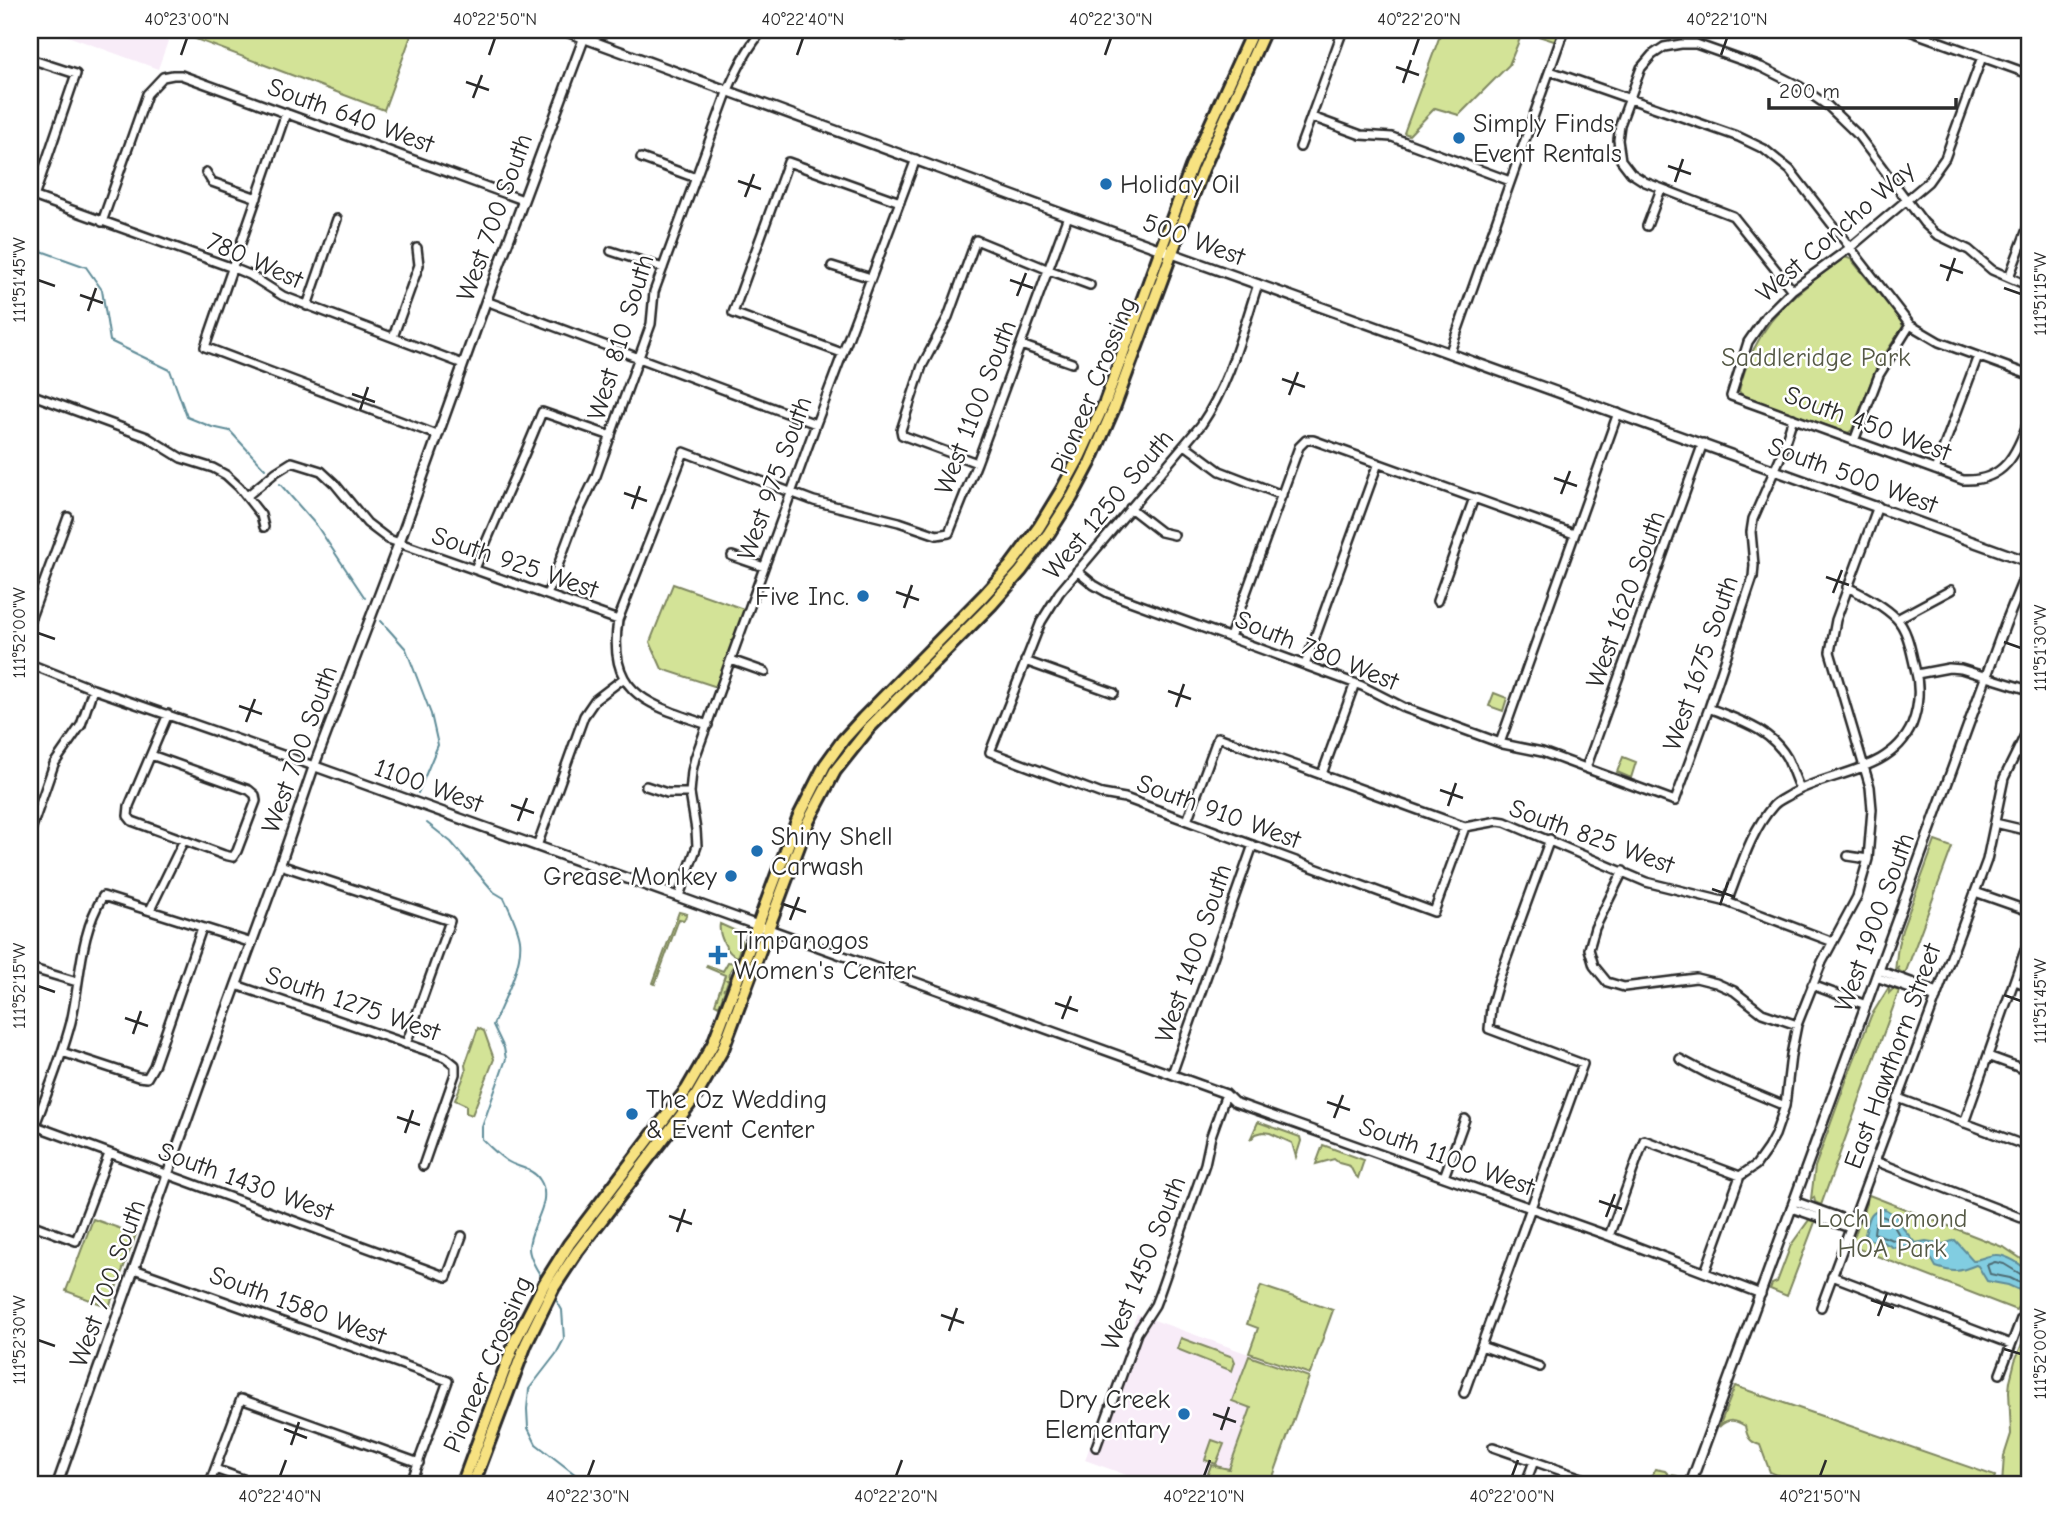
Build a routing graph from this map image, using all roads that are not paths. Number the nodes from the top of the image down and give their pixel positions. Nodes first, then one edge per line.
1 (562, 30) edge
2 (763, 30) edge
3 (883, 30) edge
4 (1253, 30) edge
5 (1265, 30) edge
6 (1343, 30) edge
7 (1564, 30) edge
8 (1907, 30) edge
9 (585, 34) edge
10 (902, 37) dead end
11 (1982, 58) junction
12 (30, 59) edge
13 (1550, 71) junction
14 (2029, 74) edge
15 (727, 90) junction
16 (1630, 98) junction
17 (286, 113) junction
18 (1312, 117) junction
19 (1300, 147) dead end
20 (641, 158) dead end
21 (916, 159) junction
22 (206, 172) dead end
23 (696, 178) junction
24 (1510, 181) junction
25 (1661, 189) junction
26 (32, 196) edge
27 (257, 198) junction
28 (523, 200) junction
29 (1907, 200) junction
30 (900, 202) junction
31 (1068, 216) junction
32 (337, 219) dead end
33 (102, 222) junction
34 (2029, 224) edge
35 (1647, 226) dead end
36 (1851, 247) junction
37 (417, 248) dead end
38 (1165, 250) junction
39 (611, 251) dead end
40 (832, 266) dead end
41 (233, 268) junction
42 (663, 268) junction
43 (1049, 270) junction
44 (2008, 277) junction
45 (871, 278) junction
46 (1258, 284) junction
47 (1090, 285) dead end
48 (2029, 286) edge
49 (1792, 290) junction
50 (486, 301) junction
51 (307, 306) junction
52 (1910, 325) junction
53 (393, 337) junction
54 (1021, 345) junction
55 (1450, 352) junction
56 (842, 353) junction
57 (1978, 356) junction
58 (639, 359) junction
59 (1072, 363) dead end
60 (463, 364) junction
61 (2029, 375) edge
62 (30, 394) edge
63 (1731, 396) joint
64 (1618, 413) junction
65 (1793, 418) junction
66 (2029, 419) edge
67 (816, 424) junction
68 (437, 435) junction
69 (611, 436) junction
70 (1854, 441) junction
71 (1703, 443) junction
72 (1185, 445) junction
73 (977, 463) junction
74 (1378, 463) junction
75 (1775, 470) junction
76 (1935, 470) junction
77 (791, 493) junction
78 (1282, 495) junction
79 (247, 496) junction
80 (1474, 498) junction
81 (1878, 506) junction
82 (1130, 508) junction
83 (68, 517) dead end
84 (264, 527) dead end
85 (1574, 534) junction
86 (1174, 535) dead end
87 (399, 543) junction
88 (732, 556) dead end
89 (2029, 564) edge
90 (764, 567) junction
91 (475, 569) junction
92 (1077, 571) junction
93 (1847, 587) junction
94 (1951, 590) dead end
95 (547, 595) junction
96 (1437, 601) dead end
97 (1898, 619) junction
98 (30, 620) edge
99 (618, 620) junction
100 (1230, 637) junction
101 (731, 660) junction
102 (1025, 661) junction
103 (30, 664) edge
104 (1305, 665) junction
105 (765, 672) dead end
106 (1917, 674) junction
107 (1986, 677) junction
108 (624, 678) junction
109 (1355, 684) junction
110 (93, 689) junction
111 (2029, 690) edge
112 (1114, 693) dead end
113 (1709, 708) junction
114 (168, 714) junction
115 (708, 725) junction
116 (2029, 727) edge
117 (1500, 743) junction
118 (990, 752) joint
119 (2017, 753) junction
120 (151, 755) junction
121 (2029, 756) edge
122 (314, 766) junction
123 (1865, 767) junction
124 (1586, 768) junction
125 (1322, 774) junction
126 (646, 786) dead end
127 (1800, 789) junction
128 (690, 793) junction
129 (1675, 801) joint
130 (1187, 821) junction
131 (1995, 823) junction
132 (1465, 827) junction
133 (2029, 831) edge
134 (30, 833) edge
135 (1550, 839) junction
136 (184, 840) junction
137 (1252, 845) junction
138 (537, 846) junction
139 (1848, 856) dead end
140 (1868, 859) junction
141 (280, 865) junction
142 (1623, 871) junction
143 (1975, 892) junction
144 (679, 896) junction
145 (1727, 902) junction
146 (150, 910) junction
147 (2029, 911) edge
148 (764, 927) junction
149 (202, 928) junction
150 (2029, 940) edge
151 (1833, 942) junction
152 (252, 943) junction
153 (862, 963) joint
154 (30, 968) edge
155 (1877, 973) junction
156 (2015, 981) junction
157 (77, 982) junction
158 (236, 985) junction
159 (1812, 985) junction
160 (2029, 986) edge
161 (1937, 995) junction
162 (1866, 1005) junction
163 (1797, 1025) junction
164 (407, 1044) junction
165 (62, 1052) junction
166 (1988, 1056) junction
167 (1680, 1059) dead end
168 (2029, 1071) edge
169 (1172, 1074) junction
170 (1226, 1094) junction
171 (1898, 1098) junction
172 (1785, 1106) junction
173 (1465, 1119) dead end
174 (1964, 1123) junction
175 (32, 1124) edge
176 (2029, 1147) edge
177 (109, 1154) junction
178 (1875, 1161) junction
179 (423, 1166) dead end
180 (168, 1175) junction
181 (1740, 1176) junction
182 (1444, 1177) junction
183 (1792, 1205) junction
184 (1530, 1208) junction
185 (2029, 1221) edge
186 (30, 1224) edge
187 (1851, 1225) junction
188 (462, 1236) dead end
189 (1609, 1236) junction
190 (134, 1269) junction
191 (1705, 1272) junction
192 (1832, 1276) junction
193 (548, 1287) junction
194 (1761, 1294) junction
195 (2029, 1303) edge
196 (1821, 1307) dead end
197 (2011, 1344) junction
198 (1481, 1346) junction
199 (1540, 1367) dead end
200 (2000, 1374) dead end
201 (1464, 1393) dead end
202 (1096, 1447) dead end
203 (1493, 1447) dead end
204 (1534, 1461) junction
205 (419, 1463) junction
206 (215, 1469) junction
207 (57, 1485) edge
208 (209, 1485) edge
209 (259, 1485) edge
210 (410, 1485) edge
211 (461, 1485) edge
212 (473, 1485) edge
213 (1525, 1485) edge
214 (1602, 1485) edge
215 (1690, 1485) edge

1 - 9 street
2 - 15 street, West 810 South
3 - 10 street
4 - 38 highway, Pioneer Crossing
5 - 38 highway, Pioneer Crossing
6 - 18 street
7 - 13 street
8 - 11 street
9 - 15 street
9 - 28 street, West 700 South
11 - 14 street
11 - 29 street, West Concho Way
12 - 26 street
13 - 16 street
13 - 24 street
15 - 21 street, 500 West
15 - 23 street, West 810 South
16 - 25 street
16 - 29 street
16 - 36 street
17 - 27 street
17 - 28 street, South 640 West
17 - 33 street, South 640 West
18 - 19 street
18 - 24 street
20 - 23 street
21 - 30 street, West 975 South
21 - 31 street, 500 West
22 - 27 street
23 - 42 street, West 810 South
24 - 55 street
25 - 35 street
25 - 49 street
26 - 33 street, 780 West
27 - 41 street
28 - 50 street, West 700 South
29 - 36 street, West Concho Way
29 - 44 street
30 - 45 street, West 975 South
30 - 56 street
31 - 38 street, 500 West
31 - 43 street, West 1100 South
32 - 51 street
33 - 41 street, 780 West
34 - 44 street
36 - 49 street, West Concho Way
36 - 52 street
37 - 53 street
38 - 46 street, 500 West
38 - 148 highway, Pioneer Crossing
39 - 42 street
40 - 45 street
41 - 51 street, 780 West
41 - 68 street
42 - 58 street, West 810 South
43 - 47 street
43 - 54 street, West 1100 South
43 - 73 street
44 - 48 street
45 - 56 street, West 975 South
46 - 55 street, 500 West
46 - 72 street, West 1250 South
49 - 63 street, West Concho Way
50 - 58 street
50 - 60 street, West 700 South
51 - 53 street, 780 West
52 - 57 street
52 - 70 street
53 - 60 street, 780 West
54 - 59 street
54 - 73 street, West 1100 South
55 - 64 street, 500 West
56 - 67 street, West 975 South
57 - 61 street
57 - 76 street
58 - 67 street
58 - 69 street, West 810 South
60 - 68 street, West 700 South
62 - 79 street
63 - 65 street, South 450 West
64 - 71 street, South 500 West
64 - 85 street
65 - 70 street, South 450 West
65 - 75 street, West 1675 South
66 - 76 street, South 450 West
67 - 77 street, West 975 South
68 - 87 street, West 700 South
69 - 91 street
69 - 95 street, West 810 South
70 - 76 street, South 450 West
71 - 75 street, South 500 West
71 - 124 street, West 1620 South
72 - 78 street
72 - 82 street, West 1250 South
73 - 77 street, West 1100 South
74 - 78 street
74 - 80 street
74 - 104 street
75 - 81 street, South 500 West
75 - 113 street, West 1675 South
77 - 90 street, West 975 South
77 - 99 street
78 - 100 street
79 - 84 street
79 - 87 street, South 925 West
80 - 85 street
80 - 96 street
81 - 89 street, South 500 West
81 - 93 street
82 - 86 street
82 - 92 street, West 1250 South
83 - 98 street
85 - 117 street
87 - 91 street, South 925 West
87 - 122 street, West 700 South
88 - 90 street
89 - 107 street, West 1900 South
90 - 101 street, West 975 South
91 - 95 street, South 925 West
92 - 100 street, South 780 West
92 - 102 street, West 1250 South
93 - 97 street
93 - 123 street
94 - 97 street
95 - 99 street, South 925 West
97 - 106 street
99 - 108 street
100 - 104 street, South 780 West
101 - 105 street
101 - 115 street, West 975 South
102 - 112 street
102 - 118 street, West 1250 South
103 - 110 street, 1100 West
104 - 109 street, South 780 West
106 - 107 street
106 - 123 street
107 - 111 street
107 - 155 street, West 1900 South
108 - 115 street
108 - 138 street
109 - 117 street, South 780 West
109 - 125 street
110 - 114 street, 1100 West
110 - 134 street
113 - 127 street
113 - 129 street, West 1675 South
114 - 120 street
114 - 122 street, 1100 West
115 - 128 street, West 975 South
116 - 119 street, East Hawthorn Street
117 - 124 street, South 780 West
118 - 130 street, South 910 West
119 - 121 street
119 - 131 street, East Hawthorn Street
120 - 136 street
120 - 136 street
122 - 138 street, 1100 West
122 - 141 street, West 700 South
123 - 127 street
123 - 140 street
124 - 129 street, South 780 West
125 - 130 street, South 825 West
125 - 132 street, South 825 West
126 - 128 street
127 - 145 street
128 - 144 street, West 975 South
130 - 137 street, South 910 West
131 - 133 street
131 - 143 street, East Hawthorn Street
132 - 135 street, South 825 West
132 - 137 street, South 910 West
135 - 142 street, South 825 West
135 - 184 street
136 - 146 street
137 - 169 street, West 1400 South
138 - 144 street, 1100 West
139 - 140 street
140 - 151 street
141 - 152 street, West 700 South
141 - 164 street
142 - 145 street, South 825 West
142 - 163 street
143 - 147 street
143 - 161 street, East Hawthorn Street
144 - 148 street, 1100 West
145 - 151 street, South 825 West
146 - 149 street
146 - 157 street
148 - 153 street, 1100 West
148 - 193 highway, Pioneer Crossing
149 - 152 street
149 - 165 street
150 - 156 street
151 - 159 street
152 - 158 street, West 700 South
153 - 169 street, South 1100 West
154 - 157 street
155 - 161 street
155 - 162 street, West 1900 South
156 - 160 street
156 - 166 street
157 - 165 street
158 - 164 street, South 1275 West
158 - 180 street, West 700 South
159 - 162 street
159 - 163 street
161 - 171 street, East Hawthorn Street
162 - 183 street, West 1900 South
163 - 172 street
164 - 179 street, South 1275 West
165 - 175 street
166 - 168 street
166 - 174 street
167 - 172 street
169 - 170 street, South 1100 West
170 - 182 street, South 1100 West
170 - 202 street, West 1450 South
171 - 174 street
171 - 178 street, East Hawthorn Street
172 - 181 street
173 - 182 street
174 - 176 street
175 - 177 street, South 1430 West
177 - 180 street, South 1430 West
177 - 186 street
178 - 185 street
178 - 187 street, East Hawthorn Street
180 - 188 street, South 1430 West
180 - 190 street, West 700 South
181 - 189 street
181 - 191 street
182 - 184 street, South 1100 West
183 - 187 street
183 - 194 street, West 1900 South
184 - 189 street, South 1100 West
184 - 198 street
187 - 192 street, East Hawthorn Street
189 - 191 street, South 1100 West
190 - 205 street, South 1580 West
190 - 207 street, West 700 South
191 - 194 street, South 1100 West
192 - 196 street, East Hawthorn Street
192 - 197 street
193 - 211 highway, Pioneer Crossing
193 - 212 highway, Pioneer Crossing
194 - 215 street, West 1900 South
195 - 197 street
197 - 200 street
198 - 199 street
198 - 201 street
203 - 204 street
204 - 213 street
204 - 214 street
205 - 206 street
205 - 210 street
206 - 208 street
206 - 209 street

